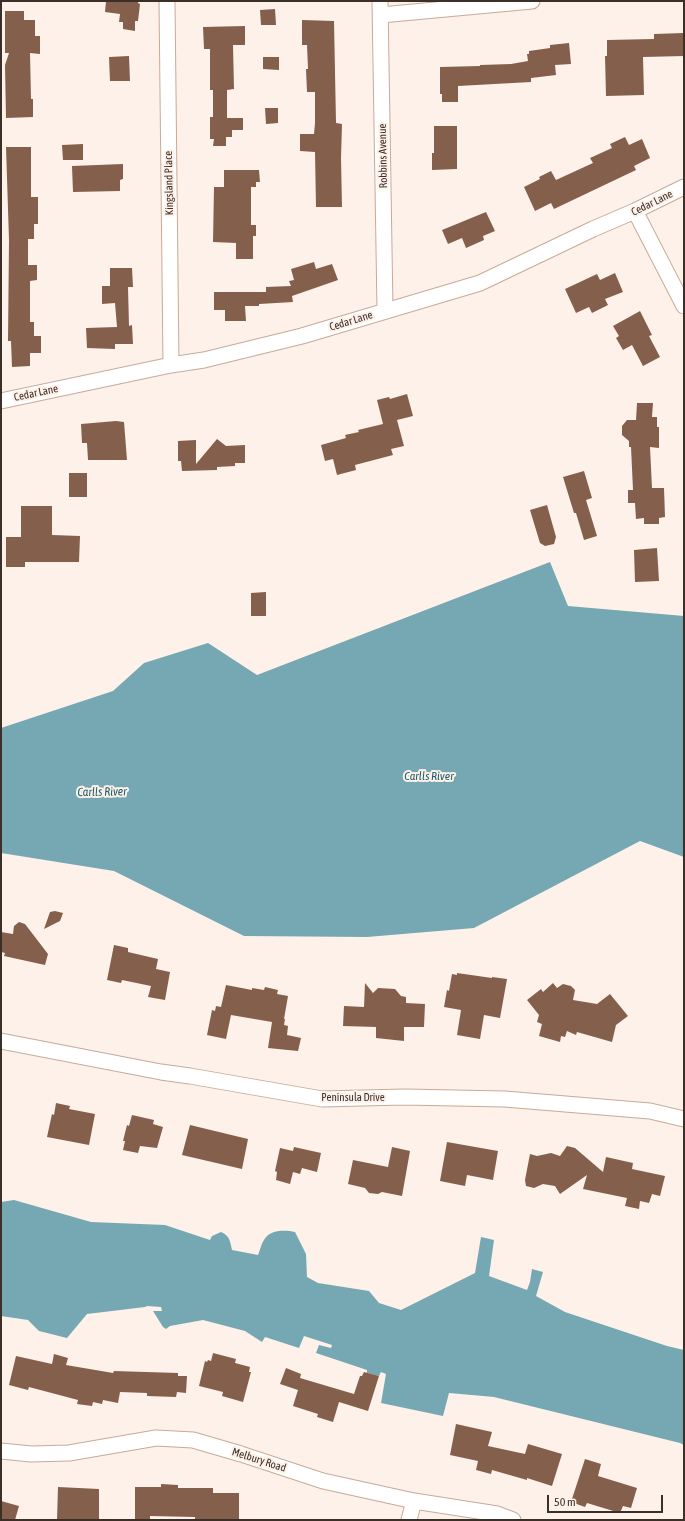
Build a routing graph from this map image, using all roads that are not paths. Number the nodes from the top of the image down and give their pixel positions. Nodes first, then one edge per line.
1 (167, 1) edge
2 (532, 1) edge
3 (381, 8) edge
4 (684, 187) edge
5 (635, 211) junction
6 (684, 306) edge
7 (385, 310) junction
8 (171, 365) junction
9 (1, 401) edge
10 (1, 1041) edge
11 (684, 1119) edge
12 (1, 1451) edge
13 (414, 1501) junction
14 (409, 1520) edge
15 (513, 1520) edge

1 - 8 street, Kingsland Place
2 - 3 street
3 - 7 street, Robbins Avenue
4 - 5 street, Cedar Lane
5 - 6 street
5 - 7 street, Cedar Lane
7 - 8 street, Cedar Lane
8 - 9 street, Cedar Lane
10 - 11 street, Peninsula Drive
12 - 13 street, Melbury Road
13 - 14 street
13 - 15 street, Melbury Road

